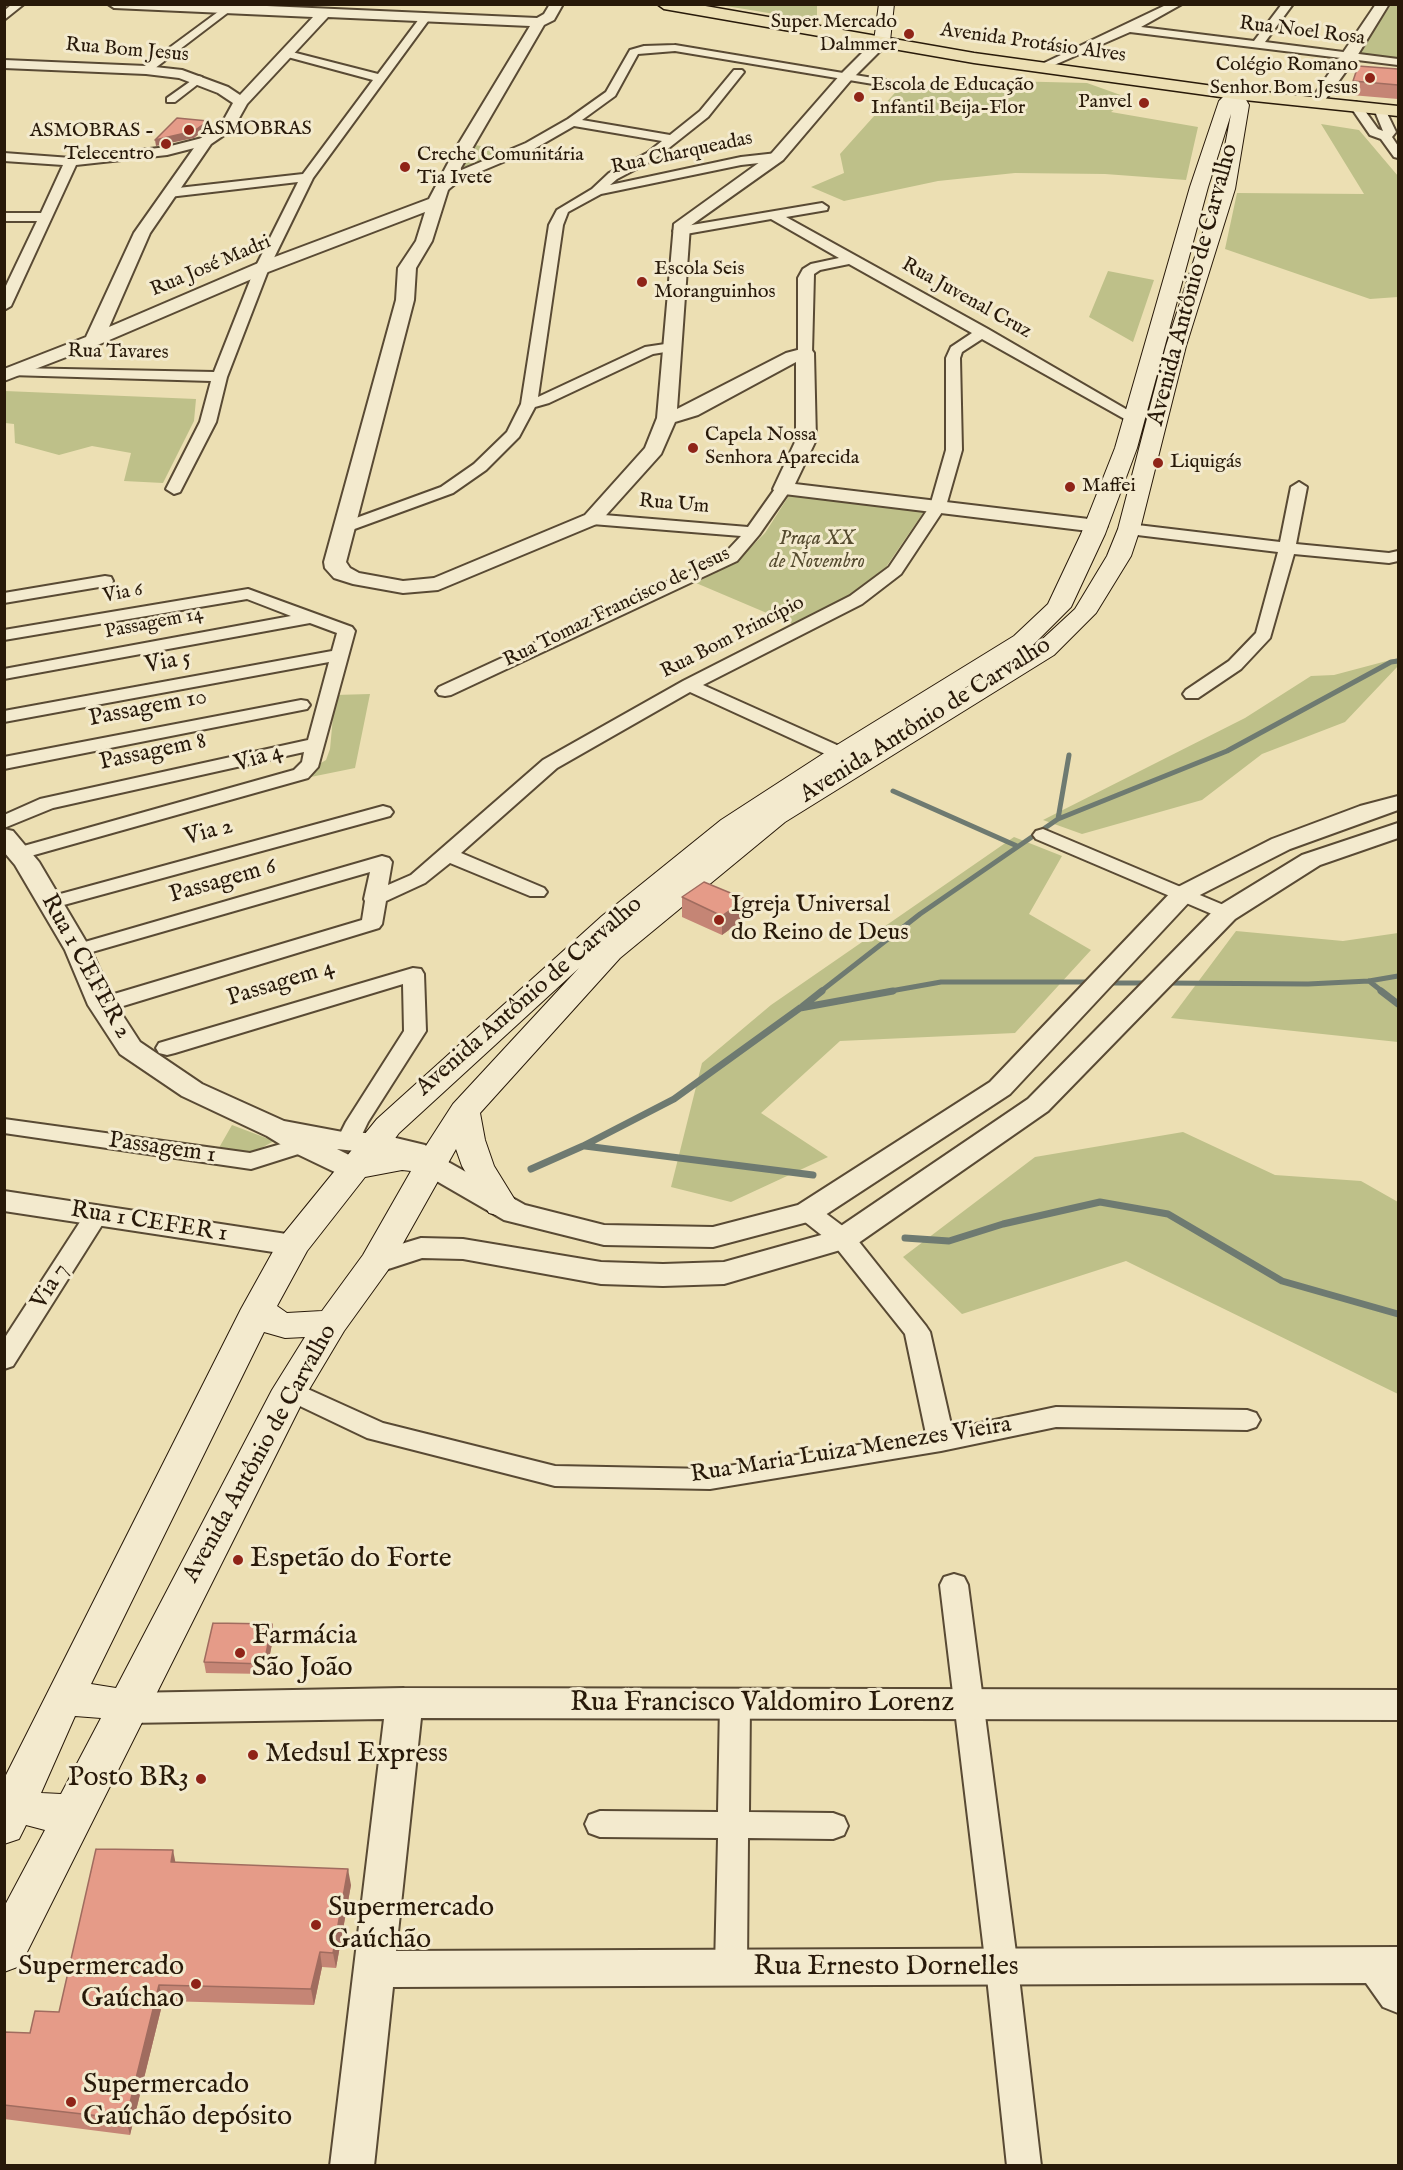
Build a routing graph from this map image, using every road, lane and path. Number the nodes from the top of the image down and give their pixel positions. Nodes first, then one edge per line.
1 (19, 4) edge
2 (114, 4) edge
3 (540, 4) edge
4 (557, 4) edge
5 (664, 4) edge
6 (694, 4) edge
7 (887, 4) edge
8 (1177, 4) edge
9 (1288, 4) edge
10 (1383, 4) edge
11 (229, 7) edge
12 (324, 13) junction
13 (4, 17) edge
14 (426, 17) junction
15 (539, 22) junction
16 (1129, 29) junction
17 (883, 39) junction
18 (1257, 45) junction
19 (288, 54) junction
20 (1350, 56) junction
21 (1398, 62) edge
22 (4, 64) edge
23 (1048, 64) junction
24 (146, 70) junction
25 (738, 72) dead end
26 (846, 77) junction
27 (380, 78) junction
28 (198, 79) junction
29 (891, 84) dead end
30 (1269, 95) junction
31 (1233, 97) junction
32 (1320, 97) junction
33 (171, 100) dead end
34 (241, 102) junction
35 (1398, 106) edge
36 (1360, 112) junction
37 (1388, 112) edge
38 (572, 122) junction
39 (1385, 136) junction
40 (671, 139) junction
41 (206, 141) junction
42 (1398, 155) edge
43 (4, 156) edge
44 (777, 157) junction
45 (71, 162) junction
46 (307, 177) junction
47 (1198, 191) junction
48 (596, 192) junction
49 (169, 193) junction
50 (1224, 193) junction
51 (438, 196) junction
52 (822, 207) dead end
53 (4, 217) edge
54 (46, 217) junction
55 (776, 217) junction
56 (680, 231) junction
57 (852, 259) junction
58 (262, 267) junction
59 (4, 306) edge
60 (983, 332) junction
61 (94, 340) junction
62 (672, 347) junction
63 (806, 353) junction
64 (10, 374) edge
65 (220, 376) junction
66 (529, 404) junction
67 (667, 418) junction
68 (1135, 419) junction
69 (1299, 487) dead end
70 (174, 489) dead end
71 (783, 489) junction
72 (938, 506) junction
73 (1100, 517) junction
74 (592, 519) junction
75 (343, 528) junction
76 (753, 532) junction
77 (1127, 537) junction
78 (1287, 548) junction
79 (1398, 556) edge
80 (105, 581) dead end
81 (248, 594) joint
82 (4, 598) edge
83 (312, 618) junction
84 (4, 635) edge
85 (340, 655) junction
86 (4, 675) edge
87 (689, 685) junction
88 (445, 691) dead end
89 (1192, 694) dead end
90 (301, 705) dead end
91 (4, 717) edge
92 (316, 744) junction
93 (841, 754) junction
94 (4, 763) edge
95 (383, 812) dead end
96 (1398, 821) edge
97 (4, 822) edge
98 (1043, 835) dead end
99 (12, 844) edge
100 (448, 855) junction
101 (537, 892) dead end
102 (1183, 894) junction
103 (374, 899) junction
104 (50, 903) junction
105 (1226, 913) junction
106 (78, 950) junction
107 (102, 1005) junction
108 (167, 1048) dead end
109 (464, 1111) junction
110 (4, 1126) edge
111 (308, 1139) junction
112 (359, 1151) junction
113 (431, 1164) junction
114 (6, 1203) edge
115 (501, 1205) junction
116 (808, 1212) junction
117 (97, 1214) junction
118 (534, 1218) junction
119 (843, 1239) junction
120 (293, 1245) junction
121 (517, 1259) junction
122 (376, 1262) junction
123 (258, 1309) junction
124 (332, 1322) junction
125 (4, 1360) edge
126 (290, 1390) junction
127 (1246, 1420) dead end
128 (941, 1442) junction
129 (954, 1586) dead end
130 (64, 1699) junction
131 (404, 1703) junction
132 (735, 1703) junction
133 (969, 1705) junction
134 (1398, 1705) edge
135 (126, 1708) junction
136 (8, 1806) edge
137 (74, 1810) junction
138 (600, 1824) dead end
139 (733, 1826) junction
140 (833, 1826) dead end
141 (4, 1952) edge
142 (731, 1968) junction
143 (1002, 1968) junction
144 (374, 1969) junction
145 (1391, 1975) edge
146 (352, 2166) edge
147 (1024, 2166) edge

1 - 13 street
2 - 11 street
3 - 15 street
4 - 15 street
5 - 17 main road, Avenida Protásio Alves
6 - 17 main road, Avenida Protásio Alves
7 - 17 main road
8 - 16 street
9 - 18 street
10 - 20 street
11 - 12 street
11 - 24 street
12 - 14 street
12 - 19 street
14 - 15 street
14 - 27 street
15 - 51 street
16 - 18 street, Rua Noel Rosa
16 - 23 street
17 - 23 main road, Avenida Protásio Alves
17 - 26 street
17 - 31 main road, Avenida Protásio Alves
18 - 20 street, Rua Noel Rosa
19 - 27 street
19 - 34 street
20 - 21 street, Rua Noel Rosa
20 - 32 street
22 - 24 street, Rua Bom Jesus
23 - 31 main road, Avenida Protásio Alves
24 - 28 street, Rua Bom Jesus
25 - 40 street
26 - 29 street
26 - 38 street, Rua José Madri
26 - 44 street
27 - 46 street
28 - 33 street
28 - 34 street, Rua Bom Jesus
30 - 31 main road, Avenida Protásio Alves
30 - 32 main road, Avenida Protásio Alves
30 - 36 main road, Avenida Protásio Alves
31 - 47 main road, Avenida Antônio de Carvalho
31 - 50 main road, Avenida Antônio de Carvalho
32 - 35 main road, Avenida Protásio Alves
34 - 41 street
36 - 37 main road, Avenida Protásio Alves
36 - 39 street
37 - 39 street
38 - 40 street
38 - 51 street, Rua José Madri
39 - 42 street
40 - 48 street
41 - 45 street
41 - 49 street
43 - 45 street
44 - 48 street, Rua Charqueadas
44 - 56 street
45 - 54 street
46 - 49 street
46 - 58 street
47 - 50 main road
47 - 68 main road, Avenida Antônio de Carvalho
48 - 66 street
49 - 61 street
50 - 77 main road, Avenida Antônio de Carvalho
51 - 58 street, Rua José Madri
51 - 75 street
52 - 55 street
53 - 54 street
54 - 59 street
55 - 56 street
55 - 57 street, Rua Juvenal Cruz
56 - 62 street
57 - 60 street, Rua Juvenal Cruz
57 - 63 street, Rua Tomaz Francisco de Jesus
58 - 61 street, Rua José Madri
58 - 65 street
60 - 68 street, Rua Juvenal Cruz
60 - 72 street, Rua Bom Princípio
61 - 64 street, Rua José Madri
62 - 66 street
62 - 67 street
63 - 67 street
63 - 71 street, Rua Tomaz Francisco de Jesus
64 - 65 street, Rua Tavares
65 - 70 street
66 - 75 street
67 - 74 street
68 - 73 main road, Avenida Antônio de Carvalho
69 - 78 street
71 - 72 street
71 - 76 street, Rua Tomaz Francisco de Jesus
72 - 73 street
72 - 87 street, Rua Bom Princípio
73 - 77 main road
73 - 93 main road, Avenida Antônio de Carvalho
74 - 75 street
74 - 76 street, Rua Um
76 - 88 street, Rua Tomaz Francisco de Jesus
77 - 78 street
77 - 109 main road, Avenida Antônio de Carvalho
78 - 79 street
78 - 89 street
80 - 82 street
81 - 83 street, Via 4
81 - 84 street, Via 6
83 - 85 street, Via 4
83 - 86 street, Passagem 14
85 - 91 street, Via 5
85 - 92 street, Via 4
87 - 93 street
87 - 100 street, Rua Bom Princípio
90 - 94 street, Passagem 10
92 - 97 street, Passagem 8
92 - 99 street, Via 4
93 - 112 main road, Avenida Antônio de Carvalho
95 - 104 street, Via 2
96 - 102 street
96 - 105 street
98 - 102 street
99 - 104 street, Rua 1 CEFER 2
100 - 101 street
100 - 103 street, Rua Bom Princípio
102 - 105 street
102 - 116 street
103 - 106 street, Passagem 6
103 - 107 street
104 - 106 street, Rua 1 CEFER 2
105 - 119 street
106 - 107 street, Rua 1 CEFER 2
107 - 111 street, Rua 1 CEFER 2
108 - 112 street, Passagem 4
109 - 113 main road, Avenida Antônio de Carvalho
109 - 115 main road
110 - 111 street, Passagem 1
111 - 112 street, Rua 1 CEFER 2
112 - 113 main road
112 - 120 main road, Avenida Antônio de Carvalho
113 - 115 street
113 - 122 main road, Avenida Antônio de Carvalho
114 - 117 street, Rua 1 CEFER 1
115 - 118 street
116 - 118 street
116 - 119 street
117 - 120 street, Rua 1 CEFER 1
117 - 125 street, Via 7
118 - 121 street
119 - 121 street
119 - 128 street
120 - 123 main road, Avenida Antônio de Carvalho
121 - 122 street
122 - 124 main road, Avenida Antônio de Carvalho
123 - 124 main road
123 - 130 main road, Avenida Antônio de Carvalho
124 - 126 main road, Avenida Antônio de Carvalho
126 - 128 street, Rua Maria Luiza Menezes Vieira
126 - 135 main road, Avenida Antônio de Carvalho
127 - 128 street, Rua Maria Luiza Menezes Vieira
129 - 133 street
130 - 135 main road
130 - 136 main road, Avenida Antônio de Carvalho
131 - 132 street, Rua Francisco Valdomiro Lorenz
131 - 135 street, Rua Francisco Valdomiro Lorenz
131 - 144 street
132 - 133 street, Rua Francisco Valdomiro Lorenz
132 - 139 street
133 - 134 street, Rua Francisco Valdomiro Lorenz
133 - 143 street
135 - 137 main road, Avenida Antônio de Carvalho
136 - 137 main road
137 - 141 main road, Avenida Antônio de Carvalho
138 - 139 street
139 - 140 street
139 - 142 street
142 - 143 street, Rua Ernesto Dornelles
142 - 144 street, Rua Ernesto Dornelles
143 - 145 street, Rua Ernesto Dornelles
143 - 147 street
144 - 146 street

